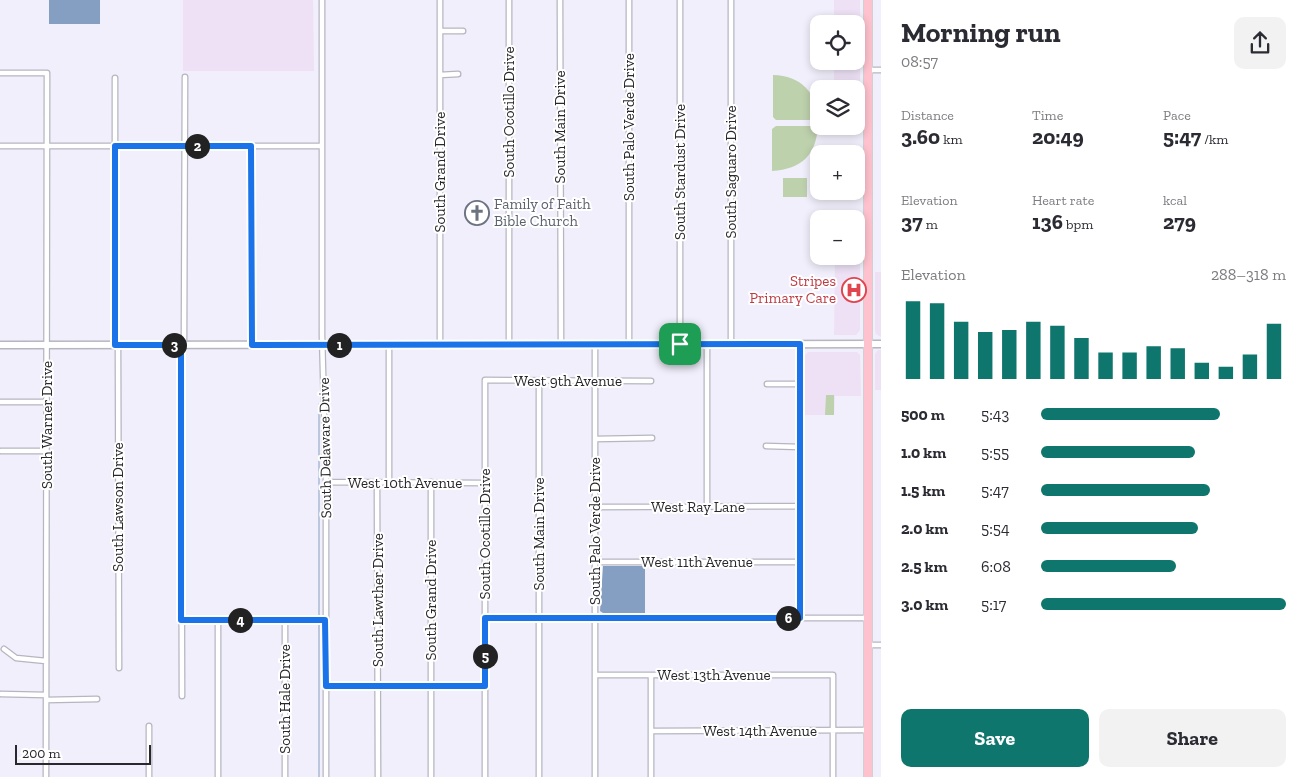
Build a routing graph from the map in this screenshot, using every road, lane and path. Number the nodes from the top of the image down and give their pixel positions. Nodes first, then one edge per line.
1 (322, 0) edge
2 (440, 0) edge
3 (509, 0) edge
4 (560, 0) edge
5 (629, 0) edge
6 (680, 0) edge
7 (731, 0) edge
8 (868, 0) edge
9 (440, 31) junction
10 (464, 31) dead end
11 (868, 70) junction
12 (881, 70) edge
13 (0, 73) edge
14 (458, 74) dead end
15 (440, 75) junction
16 (185, 77) dead end
17 (115, 78) dead end
18 (0, 146) edge
19 (46, 146) junction
20 (115, 146) junction
21 (184, 146) junction
22 (251, 146) junction
23 (322, 146) junction
24 (440, 344) junction
25 (509, 344) junction
26 (560, 344) junction
27 (595, 344) junction
28 (629, 344) junction
29 (680, 344) junction
30 (706, 344) junction
31 (731, 344) junction
32 (800, 344) junction
33 (868, 344) junction
34 (881, 344) edge
35 (0, 345) edge
36 (47, 345) junction
37 (117, 345) junction
38 (182, 345) junction
39 (252, 345) junction
40 (322, 345) junction
41 (389, 345) junction
42 (485, 380) joint
43 (540, 380) junction
44 (595, 381) junction
45 (651, 381) dead end
46 (767, 384) dead end
47 (800, 384) junction
48 (0, 402) edge
49 (47, 402) junction
50 (652, 438) dead end
51 (595, 439) junction
52 (766, 446) dead end
53 (800, 447) junction
54 (0, 451) edge
55 (47, 451) junction
56 (326, 482) junction
57 (377, 482) junction
58 (389, 482) junction
59 (431, 482) junction
60 (485, 483) junction
61 (800, 506) junction
62 (595, 507) junction
63 (707, 507) junction
64 (595, 562) junction
65 (800, 562) junction
66 (485, 618) junction
67 (540, 618) junction
68 (595, 618) junction
69 (800, 618) junction
70 (868, 618) junction
71 (181, 620) junction
72 (218, 620) junction
73 (285, 620) junction
74 (321, 620) junction
75 (868, 645) junction
76 (881, 645) edge
77 (4, 649) dead end
78 (46, 661) junction
79 (119, 668) dead end
80 (595, 675) junction
81 (651, 675) junction
82 (326, 686) junction
83 (378, 686) junction
84 (431, 686) junction
85 (485, 686) junction
86 (2, 694) dead end
87 (182, 696) dead end
88 (46, 697) junction
89 (97, 699) dead end
90 (149, 726) dead end
91 (833, 730) junction
92 (868, 730) junction
93 (651, 731) junction
94 (46, 777) edge
95 (149, 777) edge
96 (218, 777) edge
97 (285, 777) edge
98 (326, 777) edge
99 (378, 777) edge
100 (431, 777) edge
101 (485, 777) edge
102 (540, 777) edge
103 (595, 777) edge
104 (651, 777) edge
105 (833, 777) edge
106 (868, 777) edge

1 - 23 street, South Delaware Drive
2 - 9 street, South Grand Drive
3 - 25 street, South Ocotillo Drive
4 - 26 street, South Main Drive
5 - 28 street, South Palo Verde Drive
6 - 29 street, South Stardust Drive
7 - 31 street, South Saguaro Drive
8 - 11 main road
9 - 10 street
9 - 15 street, South Grand Drive
11 - 12 street
11 - 33 main road
13 - 19 street, South Warner Drive
14 - 15 street
15 - 24 street, South Grand Drive
16 - 21 street
17 - 20 street, South Lawson Drive
18 - 19 street
19 - 20 street
19 - 36 street, South Warner Drive
20 - 21 street
20 - 37 street, South Lawson Drive
21 - 22 street
21 - 38 street
22 - 23 street
22 - 39 street
23 - 40 street, South Delaware Drive
24 - 25 main road
24 - 41 main road
25 - 26 main road
26 - 27 main road
27 - 28 main road
27 - 44 street, South Palo Verde Drive
28 - 29 main road
29 - 30 main road
30 - 31 main road
30 - 63 street
31 - 32 main road
32 - 33 main road
32 - 47 street
33 - 34 main road
33 - 70 main road
35 - 36 main road
36 - 37 main road
36 - 49 street, South Warner Drive
37 - 38 main road
37 - 79 street, South Lawson Drive
38 - 39 main road
38 - 71 street
39 - 40 main road
40 - 41 main road
40 - 56 street, South Delaware Drive
41 - 58 street
42 - 43 street, West 9th Avenue
42 - 60 street, South Ocotillo Drive
43 - 44 street, West 9th Avenue
43 - 67 street, South Main Drive
44 - 45 street, West 9th Avenue
44 - 51 street, South Palo Verde Drive
46 - 47 street
47 - 53 street
48 - 49 street
49 - 55 street, South Warner Drive
50 - 51 street
51 - 62 street, South Palo Verde Drive
52 - 53 street
53 - 61 street
54 - 55 street
55 - 78 street, South Warner Drive
56 - 57 street, West 10th Avenue
56 - 74 street, South Delaware Drive
57 - 58 street, West 10th Avenue
57 - 83 street, South Lawther Drive
58 - 59 street, West 10th Avenue
59 - 60 street, West 10th Avenue
59 - 84 street, South Grand Drive
60 - 66 street, South Ocotillo Drive
61 - 63 street, West Ray Lane
61 - 65 street
62 - 63 street, West Ray Lane
62 - 64 street, South Palo Verde Drive
64 - 65 street, West 11th Avenue
64 - 68 street, South Palo Verde Drive
65 - 69 street
66 - 67 street
66 - 85 street, South Ocotillo Drive
67 - 68 street
67 - 102 street, South Main Drive
68 - 69 street
68 - 80 street, South Palo Verde Drive
69 - 70 street
70 - 75 main road
71 - 72 street
71 - 87 street
72 - 73 street
72 - 96 street
73 - 74 street
73 - 97 street, South Hale Drive
74 - 82 street, South Delaware Drive
75 - 76 street
75 - 92 main road
77 - 78 street
78 - 88 street, South Warner Drive
80 - 81 street, West 13th Avenue
80 - 103 street, South Palo Verde Drive
81 - 91 street, West 13th Avenue
81 - 93 street
82 - 83 street
82 - 98 street, South Delaware Drive
83 - 84 street
83 - 99 street, South Lawther Drive
84 - 85 street
84 - 100 street, South Grand Drive
85 - 101 street, South Ocotillo Drive
86 - 88 street
88 - 89 street
88 - 94 street, South Warner Drive
90 - 95 street
91 - 92 street, West 14th Avenue
91 - 93 street, West 14th Avenue
91 - 105 street
92 - 106 main road
93 - 104 street

